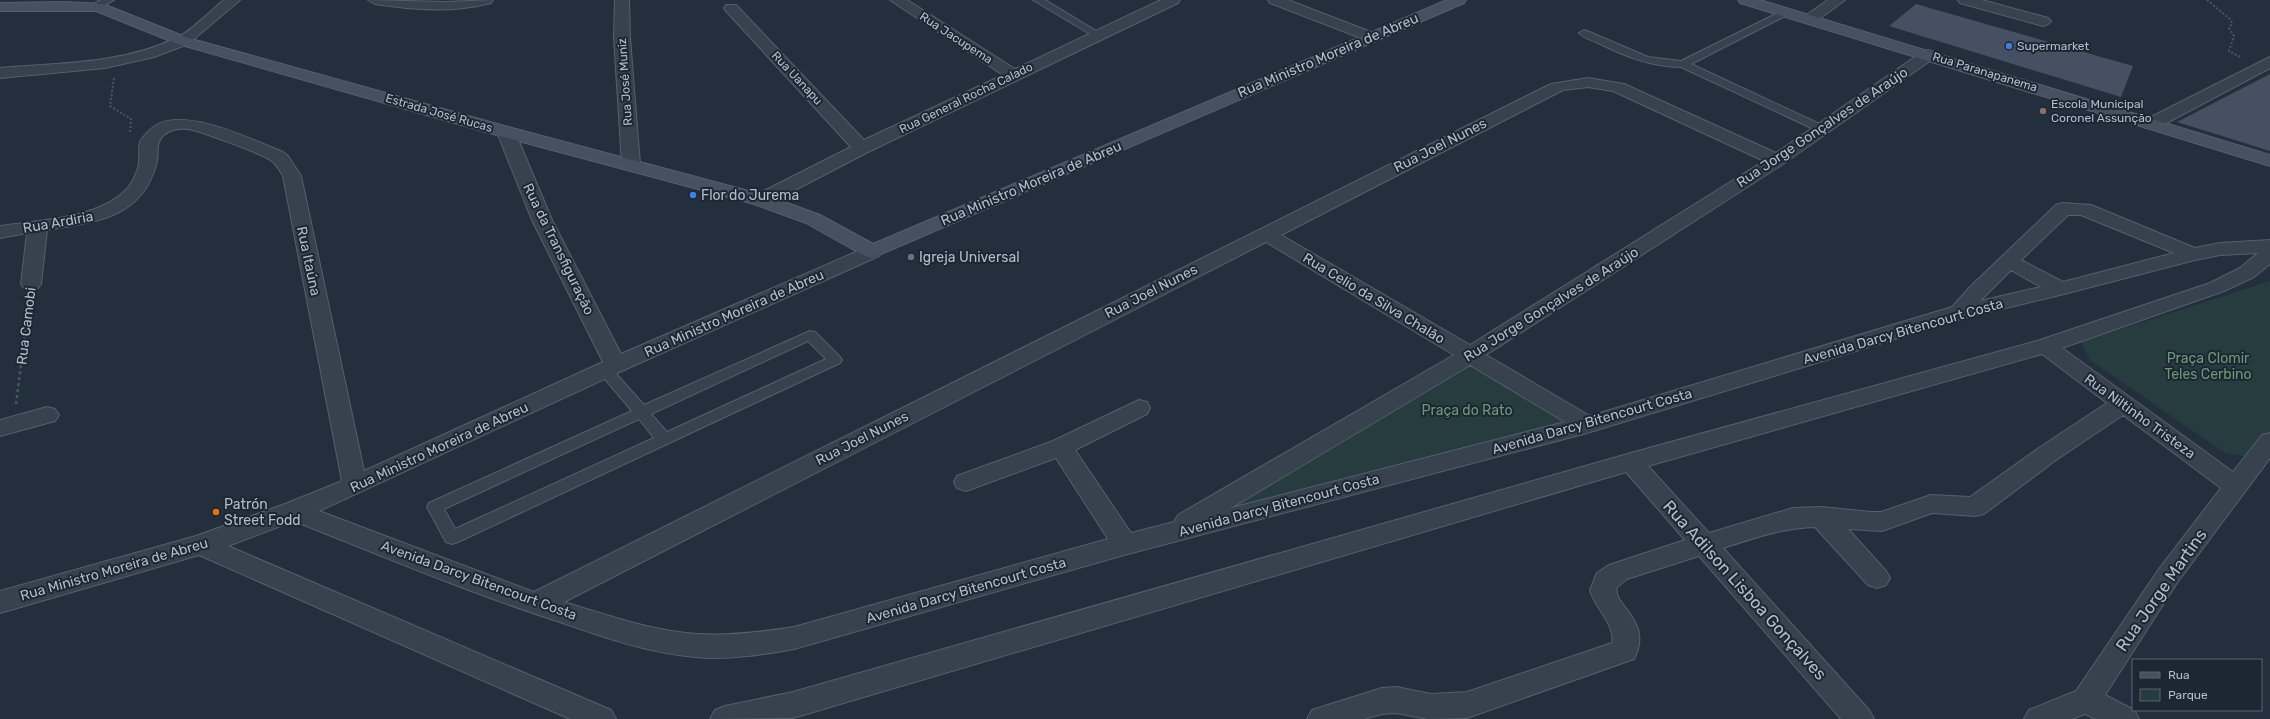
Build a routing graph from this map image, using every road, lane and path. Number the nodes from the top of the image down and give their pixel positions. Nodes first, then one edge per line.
1 (233, 0) edge
2 (375, 0) edge
3 (486, 0) edge
4 (622, 0) edge
5 (897, 0) edge
6 (1038, 0) edge
7 (1173, 0) edge
8 (1275, 0) edge
9 (1460, 0) edge
10 (1745, 0) edge
11 (1838, 0) edge
12 (1965, 0) edge
13 (2207, 0) edge
14 (101, 3) edge
15 (0, 7) edge
16 (731, 8) dead end
17 (1786, 12) junction
18 (1810, 19) junction
19 (2043, 21) dead end
20 (1584, 33) dead end
21 (1098, 34) junction
22 (1371, 37) junction
23 (182, 41) junction
24 (1928, 55) junction
25 (116, 62) junction
26 (1683, 64) junction
27 (2264, 65) edge
28 (0, 73) edge
29 (1014, 75) junction
30 (2151, 124) junction
31 (1822, 129) junction
32 (506, 132) junction
33 (149, 142) junction
34 (862, 148) junction
35 (1777, 160) junction
36 (2270, 160) edge
37 (631, 164) junction
38 (761, 200) junction
39 (38, 226) junction
40 (0, 232) edge
41 (1265, 233) junction
42 (872, 252) junction
43 (2193, 254) junction
44 (2268, 256) edge
45 (2009, 261) junction
46 (31, 284) joint
47 (2060, 289) junction
48 (1959, 312) junction
49 (2045, 346) junction
50 (1469, 356) junction
51 (610, 368) junction
52 (2123, 404) junction
53 (1139, 408) dead end
54 (641, 412) junction
55 (47, 415) dead end
56 (1586, 425) junction
57 (7, 427) edge
58 (664, 439) junction
59 (2270, 441) edge
60 (1061, 447) junction
61 (1631, 462) junction
62 (966, 482) dead end
63 (355, 485) junction
64 (2236, 487) junction
65 (294, 511) junction
66 (1821, 517) junction
67 (1163, 536) junction
68 (201, 545) junction
69 (1124, 545) junction
70 (1705, 545) junction
71 (1877, 578) dead end
72 (0, 602) edge
73 (535, 604) junction
74 (2086, 700) junction
75 (794, 712) edge
76 (598, 719) edge
77 (725, 719) edge
78 (1322, 719) edge
79 (1859, 719) edge
80 (2039, 719) edge
81 (2124, 719) edge

1 - 23 street
2 - 3 street
4 - 37 street, Rua José Muniz
5 - 29 street, Rua Jacupema
6 - 21 lane
7 - 21 street, Rua General Rocha Calado
8 - 22 street
9 - 22 street, Rua Ministro Moreira de Abreu
10 - 17 street, Rua Paranapanema
11 - 18 street
12 - 19 street
13 - 27 path
14 - 15 street, Estrada José Rucas
14 - 23 street, Estrada José Rucas
16 - 34 street, Rua Uanapu
17 - 18 street, Rua Paranapanema
17 - 26 lane
18 - 24 street, Rua Paranapanema
20 - 26 lane
21 - 29 street, Rua General Rocha Calado
22 - 42 street, Rua Ministro Moreira de Abreu
23 - 25 street
23 - 32 street, Estrada José Rucas
24 - 30 street, Rua Paranapanema
24 - 31 street, Rua Jorge Gonçalves de Araújo
25 - 28 street
25 - 33 path
26 - 31 lane
27 - 30 street
29 - 34 street, Rua General Rocha Calado
30 - 36 street, Rua Paranapanema
31 - 35 street, Rua Jorge Gonçalves de Araújo
32 - 37 street, Estrada José Rucas
32 - 51 street, Rua da Transfiguração
33 - 39 street, Rua Ardiria
33 - 63 street, Rua Itaúna
34 - 38 street, Rua General Rocha Calado
35 - 41 street, Rua Joel Nunes
35 - 50 street, Rua Jorge Gonçalves de Araújo
37 - 38 street, Estrada José Rucas
38 - 42 street, Estrada José Rucas
39 - 40 street, Rua Ardiria
39 - 46 street, Rua Camobi
41 - 50 street, Rua Celio da Silva Chalão
41 - 73 street, Rua Joel Nunes
42 - 51 street, Rua Ministro Moreira de Abreu
43 - 44 street, Avenida Darcy Bitencourt Costa
43 - 45 street
43 - 47 street, Avenida Darcy Bitencourt Costa
44 - 49 street, Avenida Darcy Bitencourt Costa
45 - 47 street
45 - 48 street
46 - 57 path, Rua Camobi
47 - 48 street, Avenida Darcy Bitencourt Costa
48 - 56 street, Avenida Darcy Bitencourt Costa
49 - 52 street, Rua Niltinho Tristeza
49 - 61 street, Avenida Darcy Bitencourt Costa
50 - 56 street, Rua Celio da Silva Chalão
50 - 67 street, Rua Jorge Gonçalves de Araújo
51 - 54 lane
51 - 63 street, Rua Ministro Moreira de Abreu
52 - 64 street, Rua Niltinho Tristeza
52 - 66 street
53 - 60 street
54 - 58 lane
54 - 58 lane
54 - 58 lane
55 - 57 street
56 - 67 street, Avenida Darcy Bitencourt Costa
59 - 64 street, Rua Jorge Martins
60 - 62 street
60 - 69 street
61 - 70 street, Rua Adilson Lisboa Gonçalves
61 - 75 street, Avenida Darcy Bitencourt Costa
63 - 65 street, Rua Ministro Moreira de Abreu
64 - 74 street, Rua Jorge Martins
65 - 68 street, Rua Ministro Moreira de Abreu
65 - 73 street, Avenida Darcy Bitencourt Costa
66 - 70 street
66 - 71 street
67 - 69 street, Avenida Darcy Bitencourt Costa
68 - 72 street, Rua Ministro Moreira de Abreu
68 - 76 street
69 - 73 street, Avenida Darcy Bitencourt Costa
70 - 78 street
70 - 79 street, Rua Adilson Lisboa Gonçalves
74 - 80 street
74 - 81 street
75 - 77 street, Avenida Darcy Bitencourt Costa

